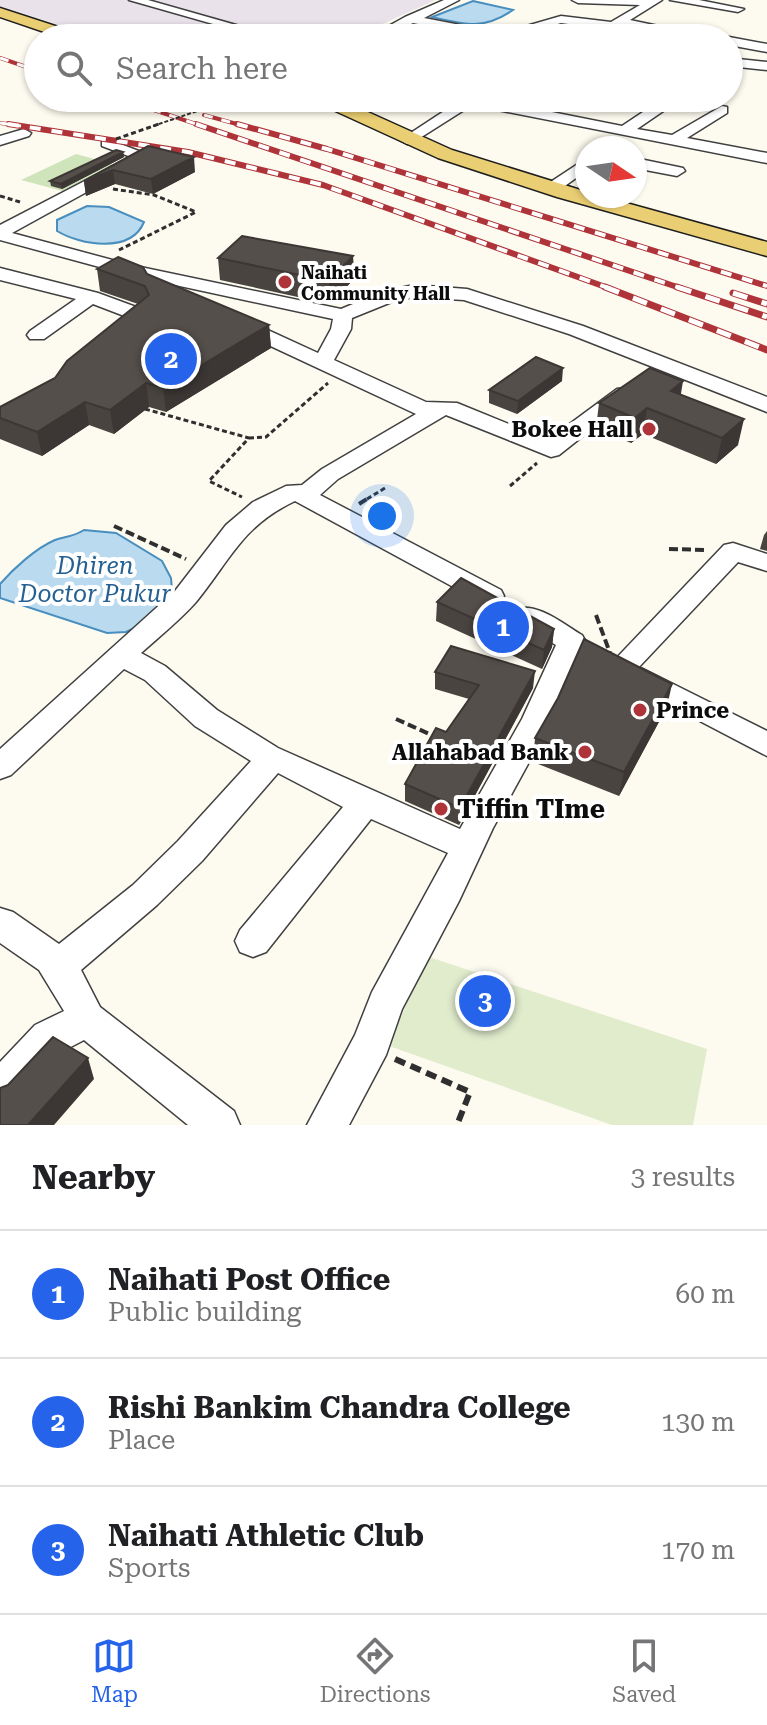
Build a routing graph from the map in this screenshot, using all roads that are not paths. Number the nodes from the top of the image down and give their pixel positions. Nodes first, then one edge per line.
1 (135, 0) edge
2 (453, 0) edge
3 (578, 0) edge
4 (676, 0) edge
5 (654, 1) edge
6 (738, 9) dead end
7 (0, 12) edge
8 (409, 19) junction
9 (36, 24) edge
10 (224, 24) edge
11 (400, 24) edge
12 (434, 24) edge
13 (544, 24) edge
14 (616, 24) joint
15 (743, 44) edge
16 (767, 48) edge
17 (743, 63) edge
18 (767, 66) edge
19 (353, 112) edge
20 (451, 112) edge
21 (538, 112) edge
22 (651, 112) joint
23 (718, 112) edge
24 (699, 123) junction
25 (629, 130) junction
26 (24, 133) dead end
27 (622, 136) edge
28 (676, 139) junction
29 (407, 140) junction
30 (0, 141) edge
31 (112, 141) road end
32 (767, 142) edge
33 (753, 158) edge
34 (647, 165) edge
35 (677, 171) dead end
36 (575, 172) edge
37 (552, 188) junction
38 (0, 233) edge
39 (767, 249) edge
40 (142, 273) junction
41 (0, 274) edge
42 (91, 297) junction
43 (343, 315) junction
44 (37, 335) dead end
45 (115, 337) edge
46 (667, 365) junction
47 (333, 367) junction
48 (767, 405) edge
49 (440, 409) junction
50 (305, 495) junction
51 (767, 563) edge
52 (572, 642) junction
53 (121, 655) junction
54 (617, 666) junction
55 (767, 745) edge
56 (273, 758) junction
57 (0, 767) edge
58 (366, 802) junction
59 (468, 847) junction
60 (2, 928) edge
61 (253, 941) dead end
62 (58, 967) junction
63 (87, 1019) junction
64 (0, 1090) edge
65 (220, 1125) edge
66 (327, 1125) edge

1 - 10 street
2 - 8 street
3 - 5 street
4 - 6 street
5 - 14 street
7 - 9 main road
8 - 11 street
8 - 12 street
13 - 14 street
15 - 16 street
17 - 18 street
19 - 29 main road
20 - 29 street
21 - 25 street
22 - 24 street
22 - 25 street
23 - 24 street
24 - 28 street
25 - 27 street
25 - 28 street
26 - 30 street
28 - 33 street
29 - 37 main road
31 - 38 street
32 - 33 street
34 - 35 street
36 - 37 street
37 - 39 main road
38 - 40 street
40 - 43 street
40 - 47 street
41 - 42 street
42 - 44 street
42 - 45 street
43 - 46 street
43 - 47 street
46 - 48 street
46 - 49 street
47 - 49 street
49 - 50 street
50 - 52 street
50 - 53 street
51 - 54 street
52 - 54 street
52 - 59 street
53 - 56 street
53 - 57 street
54 - 55 street
56 - 58 street
56 - 62 street
58 - 59 street
58 - 61 street
59 - 66 street
60 - 62 street
62 - 63 street
63 - 64 street
63 - 65 street

